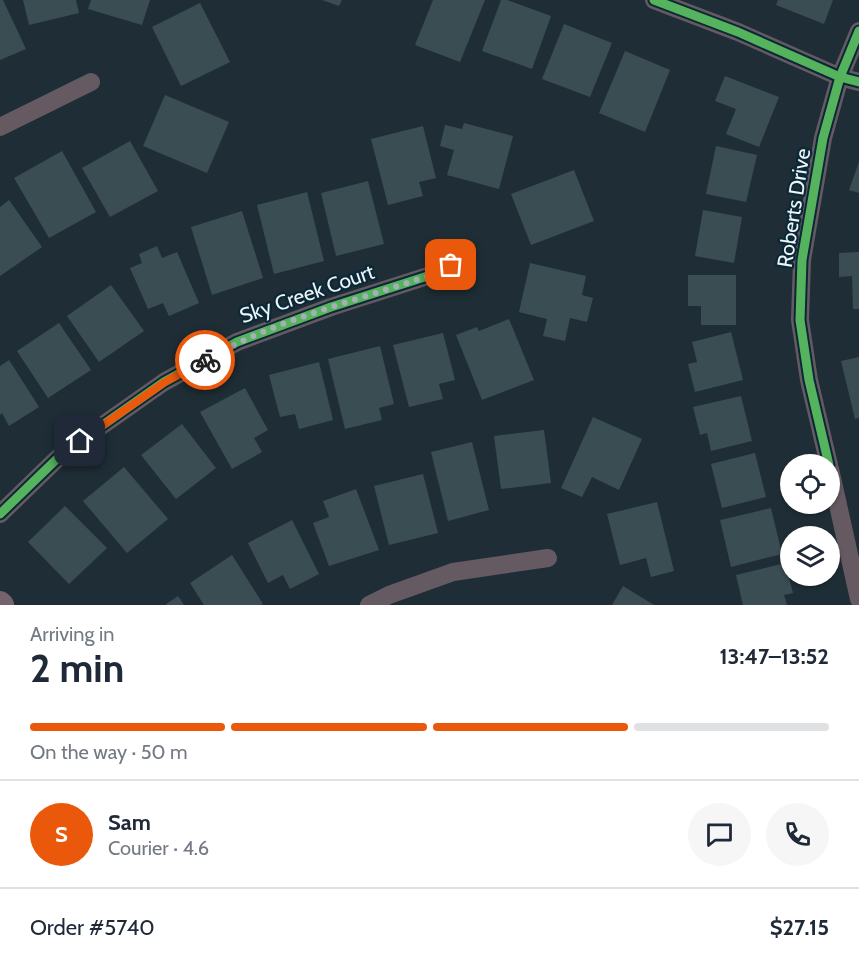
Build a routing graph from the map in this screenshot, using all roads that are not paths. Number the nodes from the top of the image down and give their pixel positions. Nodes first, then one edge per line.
1 (654, 0) edge
2 (859, 31) edge
3 (840, 77) junction
4 (91, 82) dead end
5 (859, 82) edge
6 (0, 127) edge
7 (464, 257) dead end
8 (826, 454) edge
9 (0, 514) edge
10 (840, 514) edge
11 (548, 558) dead end
12 (859, 599) edge
13 (369, 605) edge

1 - 3 street
2 - 3 street, Roberts Drive
3 - 5 street
3 - 8 street, Roberts Drive
4 - 6 street
7 - 9 street, Sky Creek Court
10 - 12 street, Roberts Drive
11 - 13 street

